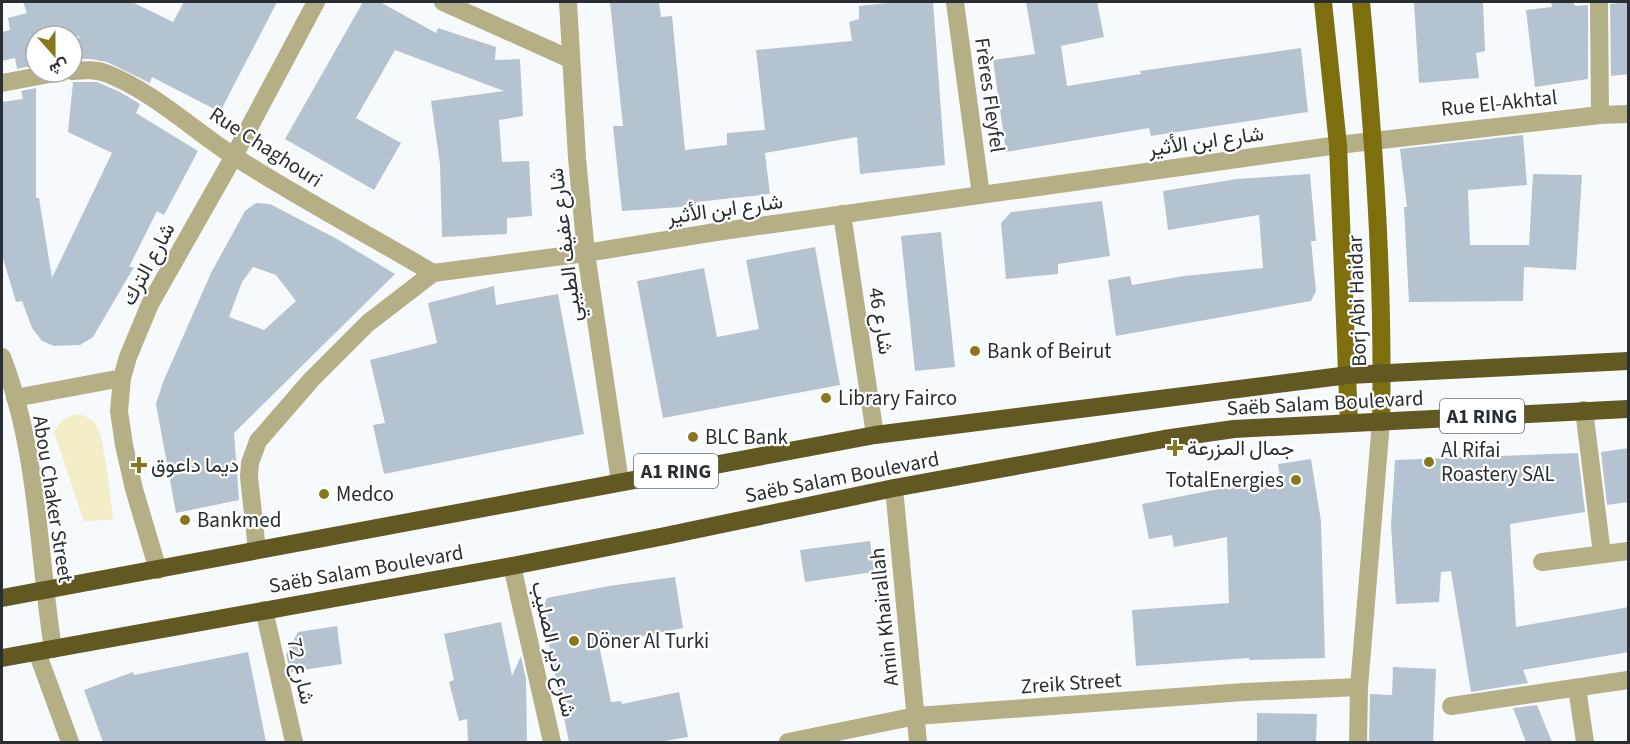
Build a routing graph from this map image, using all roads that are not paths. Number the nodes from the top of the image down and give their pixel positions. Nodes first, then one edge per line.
1 (316, 2) edge
2 (443, 2) edge
3 (568, 2) edge
4 (955, 2) edge
5 (1323, 2) edge
6 (1362, 2) edge
7 (1599, 2) edge
8 (570, 59) junction
9 (84, 70) edge
10 (24, 79) edge
11 (2, 83) edge
12 (1629, 114) edge
13 (1600, 115) junction
14 (1374, 140) junction
15 (1338, 145) junction
16 (234, 156) junction
17 (981, 195) junction
18 (842, 214) junction
19 (586, 253) junction
20 (433, 273) junction
21 (2, 357) edge
22 (1629, 361) edge
23 (1382, 373) junction
24 (1349, 375) junction
25 (123, 378) junction
26 (15, 398) junction
27 (1629, 409) edge
28 (1584, 410) junction
29 (1381, 422) junction
30 (1349, 423) junction
31 (875, 435) junction
32 (620, 482) junction
33 (894, 488) junction
34 (257, 550) junction
35 (1629, 551) edge
36 (1602, 554) junction
37 (1542, 562) dead end
38 (512, 566) junction
39 (158, 570) junction
40 (44, 589) junction
41 (2, 598) edge
42 (264, 610) junction
43 (45, 650) junction
44 (2, 658) edge
45 (1629, 680) edge
46 (1359, 687) junction
47 (1576, 688) junction
48 (1451, 706) dead end
49 (916, 717) junction
50 (70, 742) edge
51 (294, 742) edge
52 (552, 742) edge
53 (789, 742) edge
54 (918, 742) edge
55 (1358, 742) edge
56 (1585, 742) edge

1 - 16 street, شارع الترك
2 - 8 street
3 - 8 street, شارع عفيف الطيبي
4 - 17 street, Frères Fleyfel
5 - 15 main road, Borj Abi Haidar
6 - 14 main road, Borj Abi Haidar
7 - 13 street
8 - 19 street, شارع عفيف الطيبي
9 - 16 street, Rue Chaghouri
10 - 11 street
12 - 13 street, Rue El-Akhtal
13 - 14 street, Rue El-Akhtal
14 - 15 street, شارع ابن الأثير
14 - 23 main road, Borj Abi Haidar
15 - 17 street, شارع ابن الأثير
15 - 24 main road, Borj Abi Haidar
16 - 20 street, Rue Chaghouri
16 - 25 street, شارع الترك
17 - 18 street, شارع ابن الأثير
18 - 19 street, شارع ابن الأثير
18 - 31 street, شارع 46
19 - 20 street, شارع ابن الأثير
19 - 32 street, شارع عفيف الطيبي
20 - 34 street
21 - 26 street, Abou Chaker Street
22 - 23 highway, Saëb Salam Boulevard / A1 RING
23 - 24 highway, Saëb Salam Boulevard / A1 RING
23 - 29 main road, Borj Abi Haidar
24 - 30 main road, Borj Abi Haidar
24 - 31 highway, Saëb Salam Boulevard / A1 RING
25 - 26 street
25 - 39 street, شارع الترك
26 - 40 street, Abou Chaker Street
27 - 28 highway, Saëb Salam Boulevard / A1 RING
28 - 29 highway, Saëb Salam Boulevard / A1 RING
28 - 36 street
29 - 30 highway, Saëb Salam Boulevard / A1 RING
29 - 46 street, Borj Abi Haidar
30 - 33 highway, Saëb Salam Boulevard / A1 RING
31 - 32 highway, Saëb Salam Boulevard / A1 RING
32 - 34 highway, Saëb Salam Boulevard / A1 RING
33 - 38 highway, Saëb Salam Boulevard / A1 RING
33 - 49 street, Amin Khairallah
34 - 39 highway, Saëb Salam Boulevard / A1 RING
35 - 36 street
36 - 37 street
38 - 42 highway, Saëb Salam Boulevard / A1 RING
38 - 52 street, شارع دير الصليب
39 - 40 highway, Saëb Salam Boulevard / A1 RING
40 - 41 highway, Saëb Salam Boulevard / A1 RING
40 - 43 street, Abou Chaker Street
42 - 43 highway, Saëb Salam Boulevard / A1 RING
42 - 51 street, شارع 72
43 - 44 highway, Saëb Salam Boulevard / A1 RING
43 - 50 street, Abou Chaker Street
45 - 47 street
46 - 49 street, Zreik Street
46 - 55 street, Borj Abi Haidar
47 - 48 street
47 - 56 street
49 - 53 street, Zreik Street
49 - 54 street, Amin Khairallah

